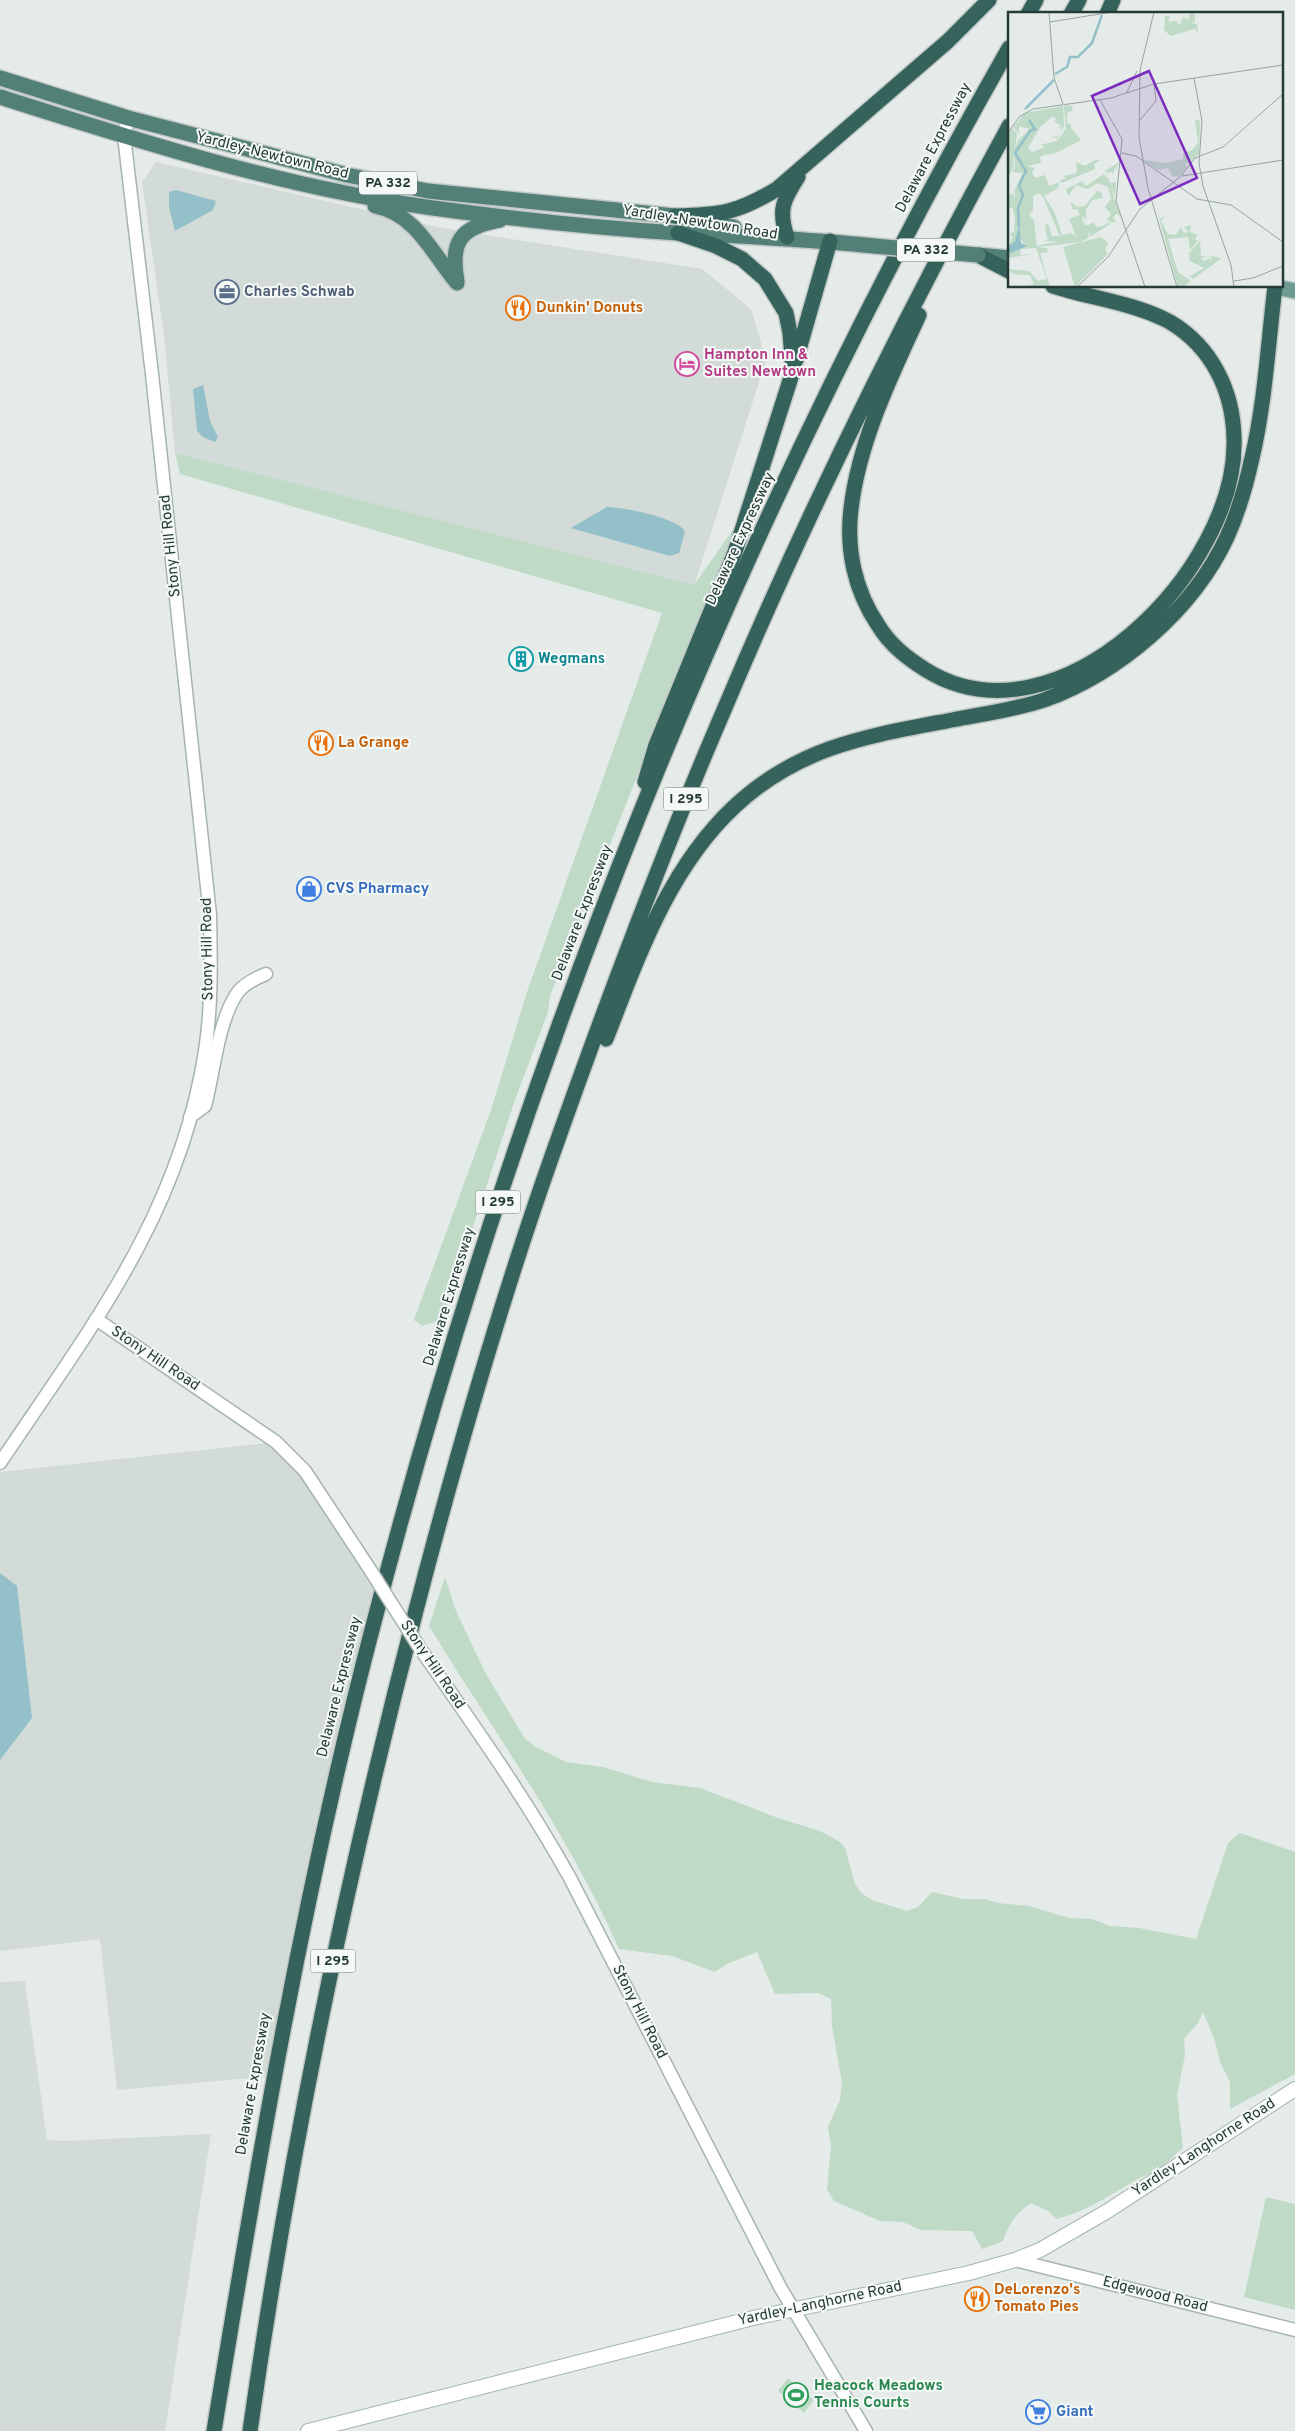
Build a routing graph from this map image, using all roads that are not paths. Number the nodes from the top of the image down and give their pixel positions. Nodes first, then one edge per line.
1 (989, 0) edge
2 (1036, 0) edge
3 (1079, 0) edge
4 (1114, 0) edge
5 (1029, 12) edge
6 (1072, 12) edge
7 (1108, 12) edge
8 (1008, 50) edge
9 (0, 78) edge
10 (0, 97) edge
11 (128, 118) junction
12 (1008, 128) edge
13 (124, 136) junction
14 (805, 166) junction
15 (276, 177) junction
16 (976, 185) junction
17 (675, 216) junction
18 (511, 218) junction
19 (678, 233) junction
20 (787, 237) junction
21 (830, 241) junction
22 (978, 255) junction
23 (1008, 258) edge
24 (1008, 270) edge
25 (1060, 288) edge
26 (1272, 288) edge
27 (1278, 288) edge
28 (1295, 291) edge
29 (792, 371) junction
30 (626, 851) junction
31 (266, 974) dead end
32 (190, 1117) junction
33 (96, 1319) junction
34 (0, 1464) edge
35 (443, 1505) junction
36 (1295, 2089) edge
37 (1015, 2260) junction
38 (793, 2309) junction
39 (1295, 2330) edge
40 (251, 2427) edge
41 (214, 2431) edge
42 (308, 2431) edge
43 (866, 2431) edge

1 - 14 highway
2 - 5 highway
3 - 6 highway
4 - 7 highway
8 - 30 highway, Delaware Expressway / I 295
9 - 11 highway, Yardley-Newtown Road / PA 332
10 - 13 highway, Yardley-Newtown Road / PA 332
11 - 13 street, Stony Hill Road
11 - 17 highway, Yardley-Newtown Road / PA 332
12 - 16 highway, I 295
13 - 15 highway, Yardley-Newtown Road / PA 332
13 - 32 street, Stony Hill Road
14 - 17 highway
14 - 20 highway
15 - 18 highway, Yardley-Newtown Road / PA 332
15 - 18 highway
16 - 25 highway
16 - 35 highway, I 295
17 - 20 highway, Yardley-Newtown Road / PA 332
18 - 19 highway, Yardley-Newtown Road / PA 332
19 - 20 highway, Yardley-Newtown Road / PA 332
19 - 29 highway
20 - 21 highway, Yardley-Newtown Road / PA 332
21 - 22 highway, Yardley-Newtown Road / PA 332, bridge
21 - 29 highway
22 - 23 highway, Yardley-Newtown Road / PA 332
22 - 24 highway
26 - 35 highway
27 - 28 main road
29 - 30 highway
30 - 41 highway, Delaware Expressway / I 295
31 - 32 street
32 - 33 street, Stony Hill Road
33 - 34 street
33 - 38 street, Stony Hill Road, bridge
35 - 40 highway, I 295
36 - 37 main road, Yardley-Langhorne Road
37 - 38 main road, Yardley-Langhorne Road
37 - 39 street, Edgewood Road
38 - 42 main road, Yardley-Langhorne Road
38 - 43 street, Stony Hill Road

